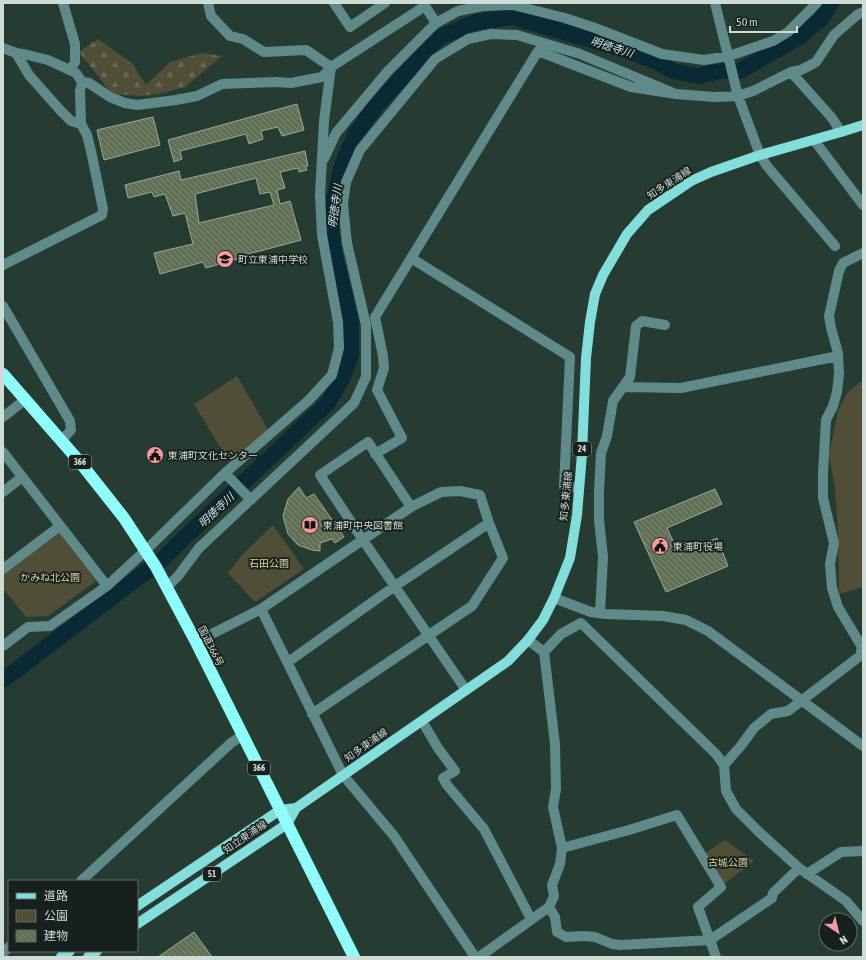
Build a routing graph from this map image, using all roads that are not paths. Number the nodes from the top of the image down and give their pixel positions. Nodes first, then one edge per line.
1 (63, 3) edge
2 (209, 3) edge
3 (334, 3) edge
4 (385, 3) edge
5 (715, 3) edge
6 (817, 3) edge
7 (426, 4) edge
8 (863, 12) edge
9 (436, 23) junction
10 (8, 52) edge
11 (729, 56) junction
12 (331, 67) junction
13 (70, 70) junction
14 (791, 72) junction
15 (82, 82) junction
16 (676, 94) junction
17 (738, 96) junction
18 (80, 124) junction
19 (863, 125) edge
20 (841, 132) junction
21 (814, 140) junction
22 (760, 155) junction
23 (321, 164) junction
24 (863, 205) edge
25 (835, 246) dead end
26 (863, 253) edge
27 (411, 258) junction
28 (3, 265) edge
29 (3, 306) edge
30 (664, 325) dead end
31 (838, 356) junction
32 (3, 374) edge
33 (623, 386) junction
34 (26, 399) junction
35 (3, 417) edge
36 (62, 440) junction
37 (3, 452) edge
38 (375, 454) junction
39 (225, 473) junction
40 (22, 477) junction
41 (579, 488) junction
42 (3, 492) edge
43 (251, 500) junction
44 (411, 507) junction
45 (489, 523) junction
46 (60, 526) junction
47 (363, 540) junction
48 (148, 553) junction
49 (3, 569) edge
50 (166, 583) junction
51 (107, 586) junction
52 (395, 586) junction
53 (554, 598) junction
54 (261, 609) junction
55 (600, 614) junction
56 (428, 636) junction
57 (528, 640) junction
58 (196, 642) junction
59 (3, 646) edge
60 (544, 652) junction
61 (288, 662) junction
62 (466, 690) junction
63 (802, 701) junction
64 (312, 714) junction
65 (422, 721) junction
66 (242, 735) junction
67 (863, 746) edge
68 (724, 765) junction
69 (343, 775) junction
70 (296, 808) junction
71 (280, 810) junction
72 (287, 824) junction
73 (562, 848) junction
74 (863, 851) edge
75 (803, 871) junction
76 (82, 880) edge
77 (138, 905) edge
78 (549, 907) junction
79 (531, 919) junction
80 (863, 921) edge
81 (138, 923) edge
82 (710, 940) junction
83 (354, 957) edge
84 (475, 957) edge
85 (479, 957) edge
86 (716, 957) edge

1 - 13 street
2 - 12 street
3 - 4 street
5 - 11 street
6 - 11 street
7 - 9 street
7 - 12 street
8 - 14 street
9 - 11 street
9 - 23 street
10 - 13 street
10 - 18 street
11 - 17 street
12 - 15 street
12 - 23 street
13 - 15 street
14 - 17 street
14 - 20 street
15 - 18 street
16 - 17 street
16 - 27 street
16 - 43 street
17 - 22 street
18 - 28 street
19 - 20 main road, 知多東浦線 / 24
20 - 21 main road, 知多東浦線 / 24
21 - 22 main road, 知多東浦線 / 24
21 - 24 street
22 - 25 street
22 - 41 main road, 知多東浦線 / 24
23 - 39 street
26 - 31 street
27 - 38 street
27 - 41 street
29 - 36 street
30 - 33 street
31 - 33 street
31 - 63 street
32 - 34 highway, 国道366号 / 366
33 - 55 street
34 - 35 street
34 - 36 highway, 国道366号 / 366
36 - 48 highway, 国道366号 / 366
37 - 40 street
38 - 44 street
38 - 47 street
39 - 43 street
39 - 48 street
40 - 42 street
40 - 46 street
41 - 53 main road, 知多東浦線 / 24
43 - 50 street
44 - 45 street
44 - 47 street
45 - 52 street
45 - 56 street
46 - 49 street
46 - 51 street
47 - 52 street
47 - 54 street
48 - 50 highway, 国道366号 / 366
48 - 51 street
50 - 58 highway, 国道366号 / 366
51 - 59 street
52 - 56 street
52 - 61 street
53 - 55 street
53 - 57 main road, 知多東浦線 / 24
54 - 58 street
54 - 61 street
55 - 63 street
56 - 62 street
56 - 64 street
57 - 60 street
57 - 62 main road, 知多東浦線 / 24
58 - 66 highway, 国道366号 / 366
60 - 68 street
60 - 73 street
61 - 64 street
62 - 65 main road, 知多東浦線 / 24
63 - 67 street
63 - 68 street
64 - 69 street
65 - 69 main road, 知多東浦線 / 24
65 - 79 street
66 - 71 highway, 国道366号 / 366
66 - 76 street
68 - 75 street
69 - 70 main road, 知多東浦線 / 24
69 - 84 street
70 - 71 main road, 知多東浦線 / 24
70 - 72 main road, 知多東浦線 / 24
71 - 72 highway, 国道366号 / 366
71 - 77 main road, 知立東浦線 / 51
72 - 81 main road, 知立東浦線 / 51
72 - 83 highway, 国道366号 / 366
73 - 78 street
73 - 82 street
74 - 75 street
75 - 80 street
75 - 82 street
78 - 79 street
78 - 82 street
79 - 85 street
82 - 86 street

